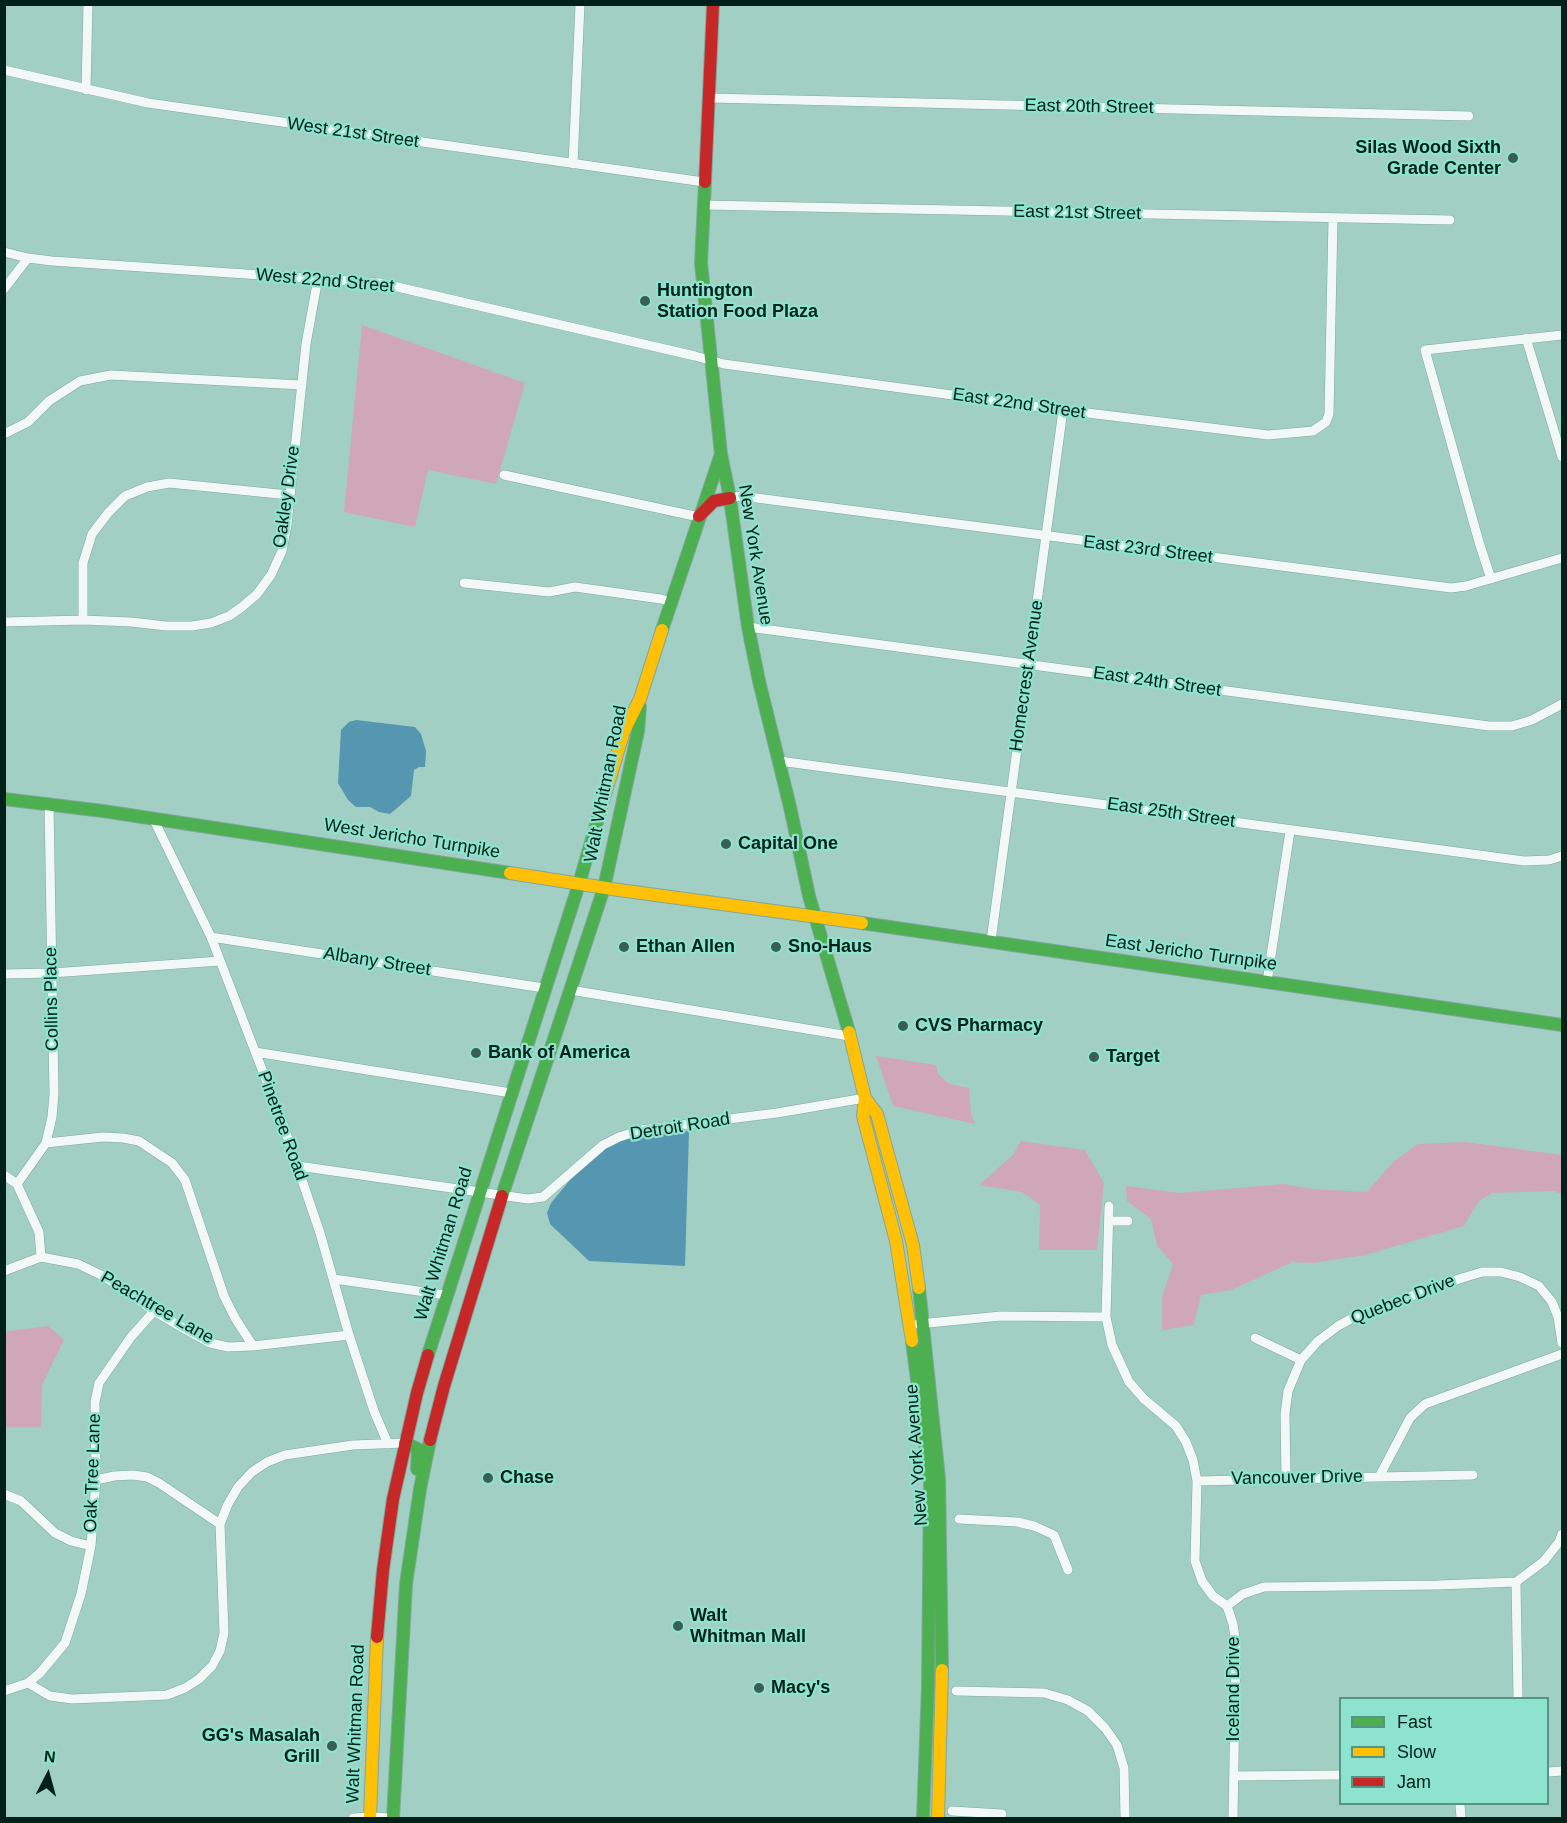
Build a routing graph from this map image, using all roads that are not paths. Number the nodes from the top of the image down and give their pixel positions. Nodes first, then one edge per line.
1 (88, 4) edge
2 (580, 4) edge
3 (713, 4) edge
4 (4, 70) edge
5 (86, 90) junction
6 (710, 98) junction
7 (1469, 116) dead end
8 (573, 164) junction
9 (704, 182) junction
10 (704, 206) junction
11 (1333, 219) junction
12 (1450, 220) dead end
13 (4, 252) edge
14 (28, 258) junction
15 (318, 278) junction
16 (4, 289) edge
17 (1563, 334) edge
18 (1526, 338) junction
19 (710, 360) junction
20 (302, 385) junction
21 (713, 386) junction
22 (1063, 410) junction
23 (4, 434) edge
24 (721, 454) junction
25 (1563, 458) edge
26 (504, 475) dead end
27 (289, 495) junction
28 (730, 498) junction
29 (699, 517) junction
30 (1046, 537) junction
31 (1563, 558) edge
32 (1491, 579) junction
33 (464, 583) dead end
34 (672, 602) junction
35 (83, 620) junction
36 (4, 622) edge
37 (747, 627) junction
38 (1030, 664) junction
39 (640, 699) junction
40 (1563, 704) edge
41 (779, 761) junction
42 (1012, 792) junction
43 (4, 799) edge
44 (49, 804) junction
45 (153, 818) junction
46 (1290, 831) junction
47 (1563, 856) edge
48 (579, 884) junction
49 (604, 888) junction
50 (815, 916) junction
51 (211, 937) junction
52 (991, 941) junction
53 (219, 961) junction
54 (52, 973) junction
55 (4, 974) edge
56 (1267, 982) junction
57 (544, 988) junction
58 (570, 990) junction
59 (1563, 1025) edge
60 (849, 1036) junction
61 (255, 1052) junction
62 (511, 1093) junction
63 (865, 1098) junction
64 (46, 1143) junction
65 (298, 1166) junction
66 (4, 1175) edge
67 (17, 1184) junction
68 (479, 1194) junction
69 (502, 1197) junction
70 (1109, 1206) dead end
71 (1109, 1221) junction
72 (1128, 1221) dead end
73 (41, 1257) junction
74 (4, 1270) edge
75 (334, 1279) junction
76 (446, 1295) junction
77 (153, 1311) junction
78 (1106, 1317) junction
79 (924, 1324) junction
80 (910, 1325) junction
81 (349, 1335) junction
82 (1255, 1338) dead end
83 (1563, 1342) edge
84 (253, 1346) junction
85 (1563, 1354) edge
86 (1301, 1360) junction
87 (417, 1393) junction
88 (405, 1443) junction
89 (388, 1444) junction
90 (429, 1447) junction
91 (1473, 1475) dead end
92 (1379, 1477) junction
93 (1286, 1479) junction
94 (96, 1480) junction
95 (1197, 1480) junction
96 (4, 1494) edge
97 (959, 1519) dead end
98 (220, 1524) junction
99 (413, 1528) junction
100 (1563, 1534) edge
101 (91, 1546) junction
102 (1068, 1570) dead end
103 (1516, 1582) junction
104 (1227, 1606) junction
105 (28, 1683) junction
106 (4, 1691) edge
107 (956, 1691) dead end
108 (1518, 1697) edge
109 (1339, 1775) edge
110 (1234, 1776) junction
111 (952, 1811) dead end
112 (1002, 1814) dead end
113 (353, 1818) edge
114 (370, 1818) edge
115 (393, 1818) edge
116 (923, 1818) edge
117 (938, 1818) edge
118 (1125, 1818) edge
119 (1233, 1818) edge

1 - 5 street
2 - 8 street
3 - 6 main road, New York Avenue
4 - 5 street, West 21st Street
5 - 8 street, West 21st Street
6 - 7 street, East 20th Street
6 - 9 main road, New York Avenue
8 - 9 street, West 21st Street
9 - 10 main road, New York Avenue
10 - 11 street, East 21st Street
10 - 19 main road, New York Avenue
11 - 12 street, East 21st Street
11 - 22 street, East 22nd Street
13 - 14 street, West 22nd Street
14 - 15 street, West 22nd Street
14 - 16 street
15 - 19 street, West 22nd Street
15 - 20 street, Oakley Drive
17 - 18 street
18 - 25 street
18 - 32 street
19 - 21 main road, New York Avenue
19 - 22 street, East 22nd Street
20 - 23 street
20 - 27 street, Oakley Drive
21 - 24 main road, New York Avenue
21 - 29 main road, Walt Whitman Road
22 - 30 street, Homecrest Avenue
24 - 28 main road, New York Avenue
24 - 29 main road, Walt Whitman Road
26 - 29 street
27 - 35 street, Oakley Drive
27 - 35 street
28 - 29 main road
28 - 30 street, East 23rd Street
28 - 37 main road, New York Avenue
29 - 34 main road, Walt Whitman Road
30 - 32 street, East 23rd Street
30 - 38 street, Homecrest Avenue
31 - 32 street, East 23rd Street
33 - 34 street
34 - 39 main road, Walt Whitman Road
35 - 36 street, Oakley Drive
37 - 38 street, East 24th Street
37 - 41 main road, New York Avenue
38 - 40 street, East 24th Street
38 - 42 street, Homecrest Avenue
39 - 48 main road, Walt Whitman Road
39 - 49 main road, Walt Whitman Road
41 - 42 street, East 25th Street
41 - 50 main road, New York Avenue
42 - 46 street, East 25th Street
42 - 52 street, Homecrest Avenue
43 - 44 main road, West Jericho Turnpike
44 - 45 main road, West Jericho Turnpike
44 - 54 street, Collins Place
45 - 48 main road, West Jericho Turnpike
45 - 51 street, Pinetree Road
46 - 47 street, East 25th Street
46 - 56 street
48 - 49 main road, West Jericho Turnpike
48 - 57 main road, Walt Whitman Road
49 - 50 main road, West Jericho Turnpike
49 - 58 main road, Walt Whitman Road
50 - 52 main road, East Jericho Turnpike
50 - 60 main road, New York Avenue
51 - 53 street, Pinetree Road
51 - 57 street, Albany Street
52 - 56 main road, East Jericho Turnpike
53 - 54 street
53 - 61 street, Pinetree Road
54 - 55 street
54 - 64 street, Collins Place
56 - 59 main road, East Jericho Turnpike
57 - 62 main road, Walt Whitman Road
58 - 60 street
58 - 69 main road, Walt Whitman Road
60 - 63 main road, New York Avenue
61 - 62 street
61 - 65 street, Pinetree Road
62 - 68 main road, Walt Whitman Road
63 - 69 street, Detroit Road
63 - 79 main road, New York Avenue
63 - 80 main road, New York Avenue
64 - 67 street, Collins Place
64 - 84 street
65 - 68 street, Detroit Road
65 - 75 street, Pinetree Road
66 - 67 street
67 - 73 street
68 - 69 street, Detroit Road
68 - 76 main road, Walt Whitman Road
69 - 90 main road, Walt Whitman Road
70 - 71 street
71 - 72 street
71 - 78 street
73 - 74 street
73 - 77 street, Peachtree Lane
75 - 76 street
75 - 81 street, Pinetree Road
76 - 87 main road, Walt Whitman Road
77 - 84 street, Peachtree Lane
77 - 94 street, Oak Tree Lane
78 - 79 street
78 - 95 street
79 - 80 street
79 - 117 main road, New York Avenue
80 - 116 main road, New York Avenue
81 - 84 street, Peachtree Lane
81 - 89 street, Pinetree Road
82 - 86 street
83 - 86 street, Quebec Drive
85 - 92 street, Vancouver Drive
86 - 93 street, Quebec Drive
87 - 88 main road, Walt Whitman Road
87 - 90 main road
88 - 89 street
88 - 99 main road
88 - 114 main road, Walt Whitman Road
89 - 98 street
90 - 99 main road, Walt Whitman Road
91 - 92 street
92 - 93 street, Vancouver Drive
93 - 95 street, Vancouver Drive
94 - 98 street
94 - 101 street, Oak Tree Lane
95 - 104 street
96 - 101 street
97 - 102 street
98 - 105 street
99 - 115 main road, Walt Whitman Road
100 - 103 street
101 - 105 street, Oak Tree Lane
103 - 104 street
103 - 108 street
104 - 110 street, Iceland Drive
105 - 106 street, Oak Tree Lane
107 - 118 street
109 - 110 street
110 - 119 street, Iceland Drive
111 - 112 street
113 - 114 street
114 - 115 street

